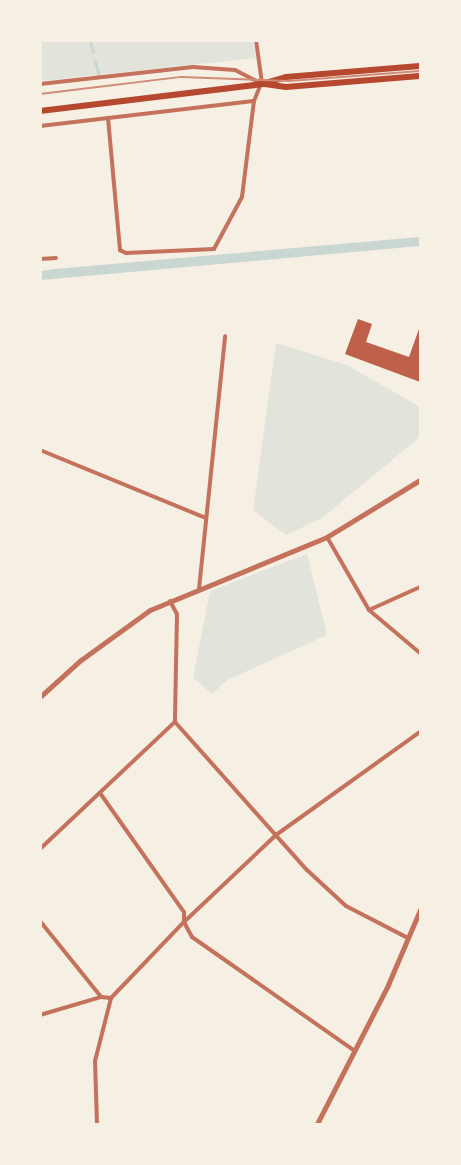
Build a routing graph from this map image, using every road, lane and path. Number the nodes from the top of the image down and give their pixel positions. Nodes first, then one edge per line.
1 (256, 40) edge
2 (420, 66) edge
3 (420, 76) edge
4 (40, 84) edge
5 (262, 84) junction
6 (254, 101) junction
7 (40, 111) edge
8 (108, 118) junction
9 (40, 126) edge
10 (56, 258) dead end
11 (40, 259) edge
12 (225, 336) dead end
13 (40, 450) edge
14 (420, 480) edge
15 (206, 518) junction
16 (327, 537) junction
17 (420, 587) edge
18 (199, 589) junction
19 (170, 601) junction
20 (369, 610) junction
21 (420, 653) edge
22 (40, 697) edge
23 (175, 722) junction
24 (420, 732) edge
25 (100, 793) junction
26 (276, 835) junction
27 (40, 849) edge
28 (420, 910) edge
29 (40, 921) edge
30 (184, 922) junction
31 (408, 938) junction
32 (101, 997) junction
33 (111, 998) junction
34 (40, 1015) edge
35 (355, 1051) junction
36 (97, 1125) edge
37 (317, 1125) edge

1 - 5 street
2 - 5 main road
3 - 5 main road
4 - 5 street
5 - 6 street
5 - 7 main road
6 - 8 street
6 - 8 street
8 - 9 street
10 - 11 street
12 - 15 street
13 - 15 street
14 - 16 street
15 - 18 street
16 - 18 street
16 - 20 street
17 - 20 street
18 - 19 street
19 - 22 street
19 - 23 street
20 - 21 street
23 - 25 street
23 - 26 street
24 - 26 street
25 - 27 street
25 - 30 street
26 - 30 street
26 - 31 street
28 - 31 street
29 - 32 street
30 - 33 street
30 - 35 street
31 - 35 street
32 - 33 street
32 - 34 street
33 - 36 street
35 - 37 street

